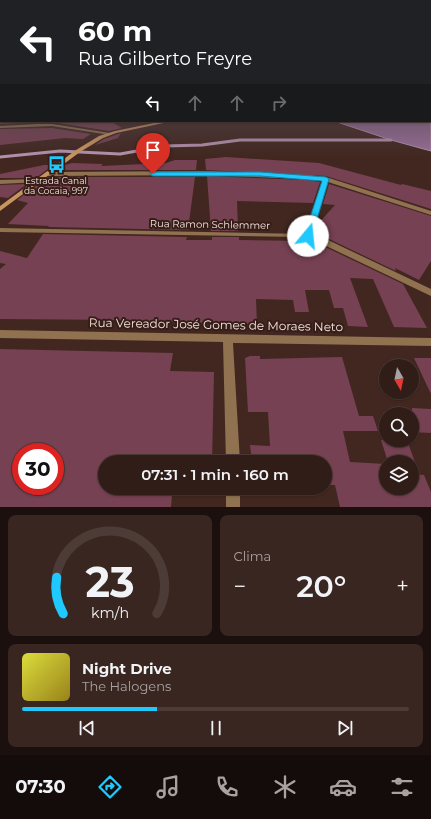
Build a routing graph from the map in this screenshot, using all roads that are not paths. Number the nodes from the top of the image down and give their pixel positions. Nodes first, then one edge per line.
1 (167, 122) edge
2 (0, 127) edge
3 (110, 134) junction
4 (47, 174) junction
5 (326, 179) junction
6 (37, 181) junction
7 (0, 182) edge
8 (0, 209) edge
9 (431, 213) edge
10 (0, 230) edge
11 (308, 236) junction
12 (431, 293) edge
13 (0, 334) edge
14 (228, 338) junction
15 (431, 342) edge
16 (233, 455) edge
17 (233, 495) edge
18 (233, 507) edge

1 - 3 main road
2 - 3 street
3 - 4 main road
4 - 5 street
4 - 6 main road
5 - 9 street
5 - 11 street
6 - 7 street
6 - 8 main road
10 - 11 street, Rua Ramon Schlemmer
11 - 12 street, Rua Ramon Schlemmer
13 - 14 street, Rua Vereador José Gomes de Moraes Neto
14 - 15 street, Rua Vereador José Gomes de Moraes Neto
14 - 16 street
17 - 18 street

